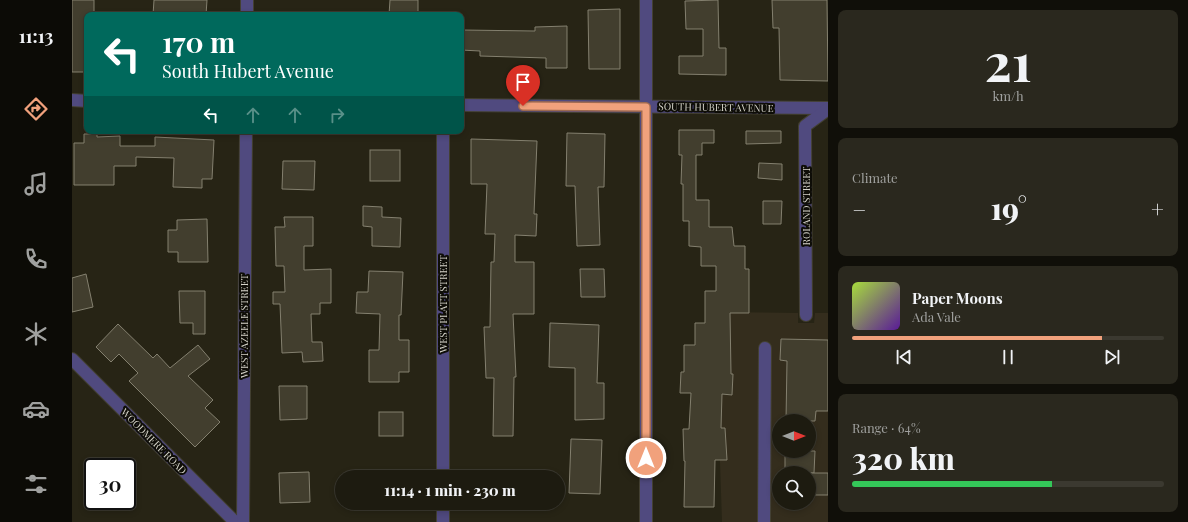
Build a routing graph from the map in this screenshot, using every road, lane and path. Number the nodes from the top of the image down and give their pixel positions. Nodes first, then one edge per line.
1 (247, 0) edge
2 (646, 0) edge
3 (247, 12) edge
4 (72, 100) edge
5 (84, 100) edge
6 (464, 105) edge
7 (646, 107) junction
8 (828, 109) edge
9 (246, 134) edge
10 (443, 134) edge
11 (806, 315) dead end
12 (765, 348) dead end
13 (72, 359) edge
14 (443, 470) edge
15 (443, 510) edge
16 (236, 522) edge
17 (243, 522) edge
18 (443, 522) edge
19 (646, 522) edge
20 (764, 522) edge

1 - 3 street
2 - 7 street
4 - 5 street
6 - 7 street, SOUTH HUBERT AVENUE
7 - 8 street, SOUTH HUBERT AVENUE
7 - 19 street
8 - 11 street, ROLAND STREET
9 - 17 street, WEST AZEELE STREET
10 - 14 street, WEST PLATT STREET
12 - 20 street
13 - 16 street, WOODMERE ROAD
15 - 18 street

